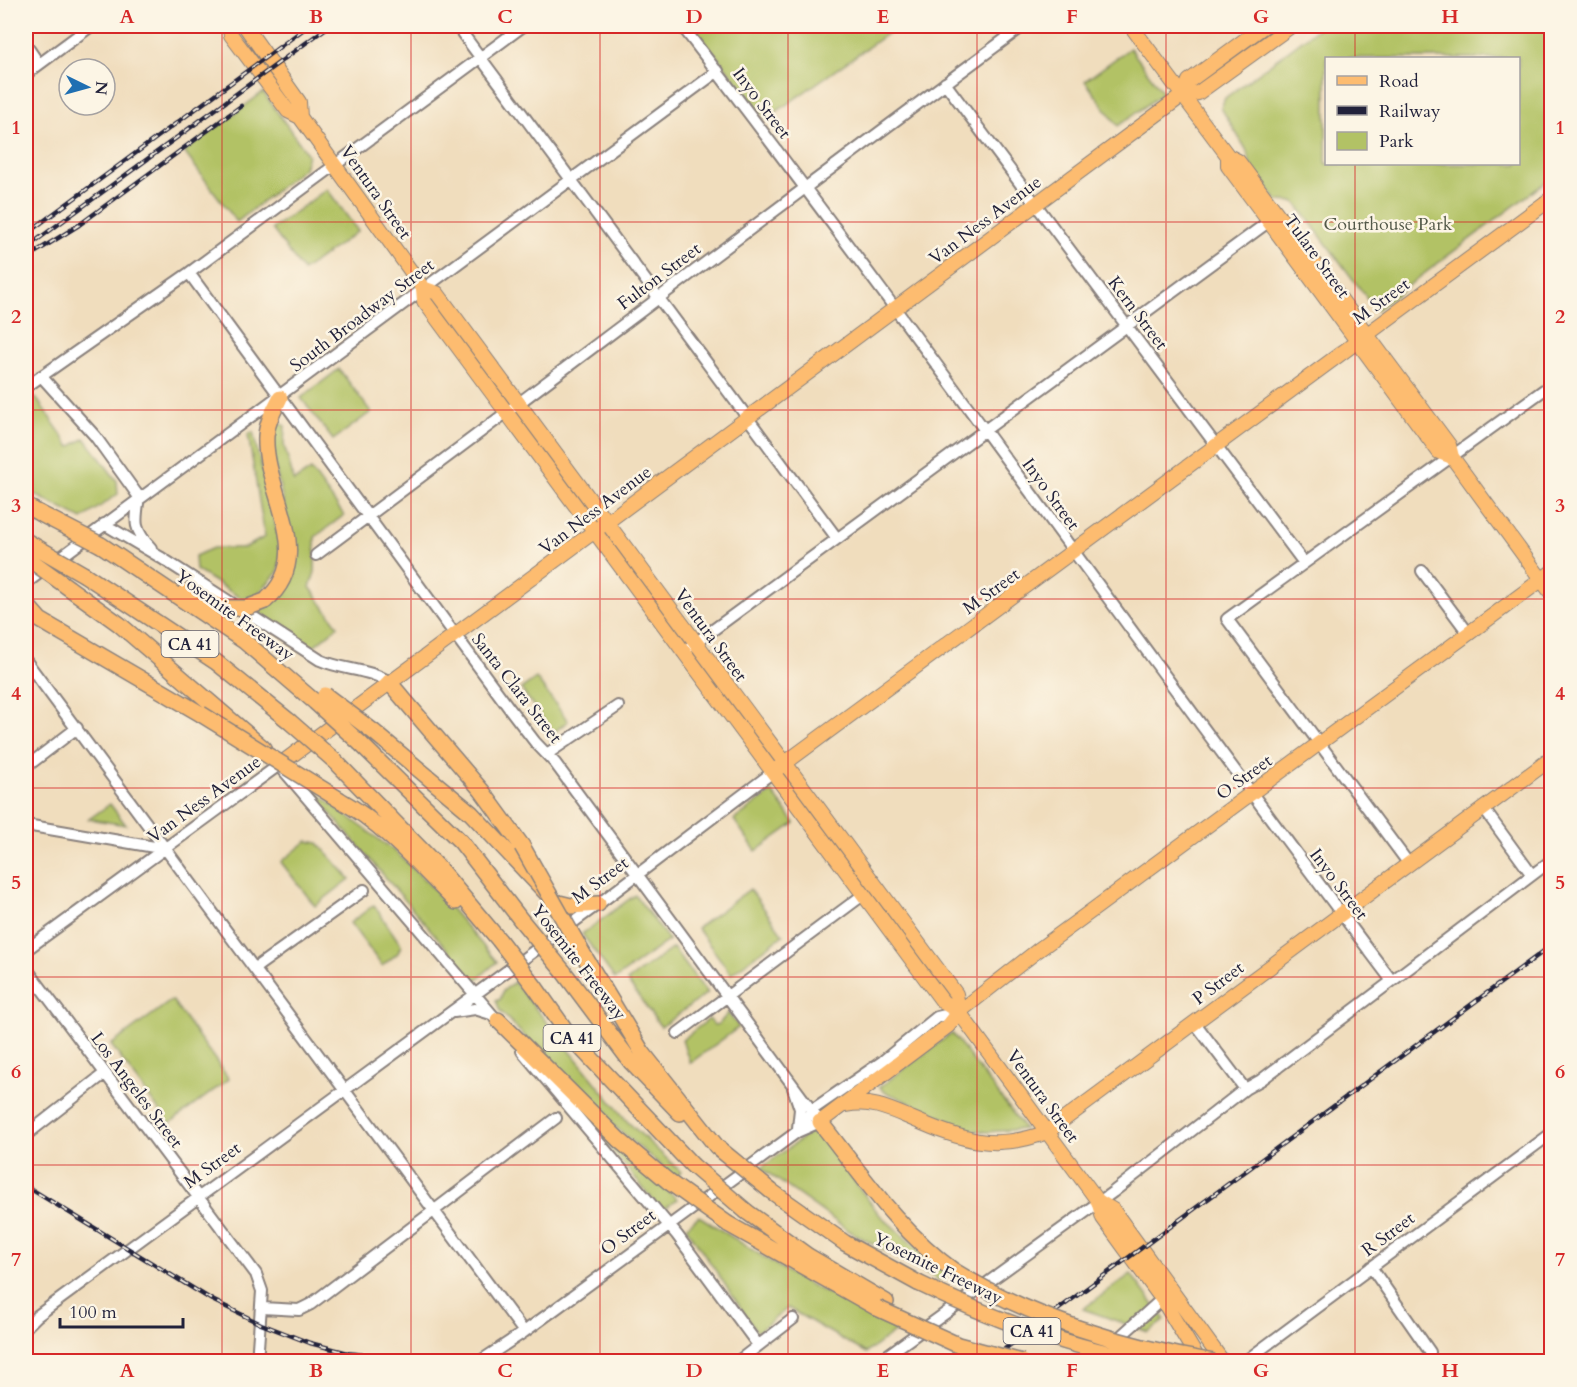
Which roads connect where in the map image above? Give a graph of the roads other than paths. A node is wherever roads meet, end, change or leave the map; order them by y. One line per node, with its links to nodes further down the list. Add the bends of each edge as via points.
1 (91, 26): 14 (street)
2 (229, 26): 20 (main road, Ventura Street, via 231,35 288,111)
3 (244, 26): 20 (main road, Ventura Street, via 299,102)
4 (457, 26): 13 (street)
5 (523, 26): 13 (street)
6 (682, 26): 16 (street, Inyo Street)
7 (1023, 26): 18 (street, Fulton Street)
8 (1131, 26): 19 (main road, Tulare Street)
9 (1264, 26): 19 (main road, Van Ness Avenue, via 1189,81)
10 (1273, 26): 15 (main road)
11 (1291, 26): 15 (main road, Van Ness Avenue)
12 (26, 45): 14 (street)
13 (480, 57): 21 (street); 22 (street)
14 (39, 64): 17 (street)
15 (1237, 65): 19 (main road, Van Ness Avenue, via 1198,93)
16 (718, 71): 22 (street, South Broadway Street); 23 (street, Inyo Street)
17 (26, 74)
18 (945, 83): 23 (street, Fulton Street); 25 (street, Kern Street)
19 (1183, 96): 25 (main road, Van Ness Avenue); 26 (main road, Tulare Street, via 1228,156 1238,161)
20 (300, 117): 21 (main road, Ventura Street)
21 (334, 164): 27 (street); 28 (main road, Ventura Street)
22 (572, 181): 28 (street, South Broadway Street); 29 (street)
23 (804, 187): 29 (street, Fulton Street); 30 (street, Inyo Street)
24 (1551, 198): 32 (main road, M Street)
25 (1036, 205): 30 (main road, Van Ness Avenue); 31 (street, Kern Street)
26 (1273, 218): 31 (street); 32 (main road, Tulare Street)
27 (189, 273): 33 (street); 36 (street, Santa Clara Street)
28 (423, 288): 36 (street, South Broadway Street); 37 (main road, Ventura Street, via 436,293); 38 (main road, Ventura Street, via 424,301)
29 (659, 298): 37 (street, Fulton Street); 39 (street)
30 (894, 310): 39 (main road, Van Ness Avenue); 40 (street, Inyo Street)
31 (1127, 326): 40 (street); 41 (street, Kern Street)
32 (1362, 338): 41 (main road, M Street); 42 (main road, Tulare Street, via 1439,452)
33 (41, 376): 35 (street); 43 (street, via 95,436)
34 (1551, 384): 42 (street)
35 (26, 387)
36 (280, 398): 43 (street, South Broadway Street); 45 (street, Santa Clara Street); 58 (highway, bridge, via 270,417 266,438 289,560 282,584 265,601 246,608 224,608)
37 (519, 404): 38 (street, Fulton Street); 46 (main road, Ventura Street)
38 (508, 413): 45 (street, Fulton Street); 48 (main road, Ventura Street)
39 (749, 419): 46 (main road, Van Ness Avenue); 49 (street)
40 (984, 432): 49 (street); 51 (street, Inyo Street)
41 (1216, 445): 51 (main road, M Street); 55 (street, Kern Street)
42 (1452, 457): 55 (street); 57 (main road, Tulare Street)
43 (139, 497): 47 (street, South Broadway Street); 54 (street, via 138,532)
44 (26, 506): 58 (highway, Yosemite Freeway / CA 41, bridge, via 100,544)
45 (367, 517): 52 (street, Fulton Street); 63 (street, Santa Clara Street)
46 (608, 522): 48 (main road, Van Ness Avenue); 65 (main road, Ventura Street)
47 (104, 524): 54 (street); 59 (street, South Broadway Street)
48 (596, 532): 63 (main road, Van Ness Avenue); 65 (main road, Ventura Street)
49 (837, 537): 65 (street)
50 (26, 540): 90 (highway, CA 41, bridge, via 216,662 290,721 336,762 437,866)
51 (1073, 552): 74 (main road, M Street); 78 (street, Inyo Street)
52 (316, 555)
53 (26, 557): 75 (highway, bridge, via 119,624)
54 (160, 557): 67 (street, via 320,660 380,675)
55 (1304, 563): 71 (street, via 1227,619)
56 (1422, 571): 64 (street)
57 (1546, 576): 60 (main road, Tulare Street); 64 (main road, O Street)
58 (148, 578): 68 (highway, Yosemite Freeway / CA 41, via 244,641)
59 (26, 583)
60 (1551, 594)
61 (26, 604): 62 (highway)
62 (33, 622): 90 (highway, bridge, via 201,714 369,819)
63 (454, 633): 67 (main road, Van Ness Avenue); 72 (street, Santa Clara Street)
64 (1469, 634): 71 (main road, O Street)
65 (688, 648): 74 (main road, Ventura Street); 77 (main road, Ventura Street)
66 (26, 661): 70 (street)
67 (389, 682): 75 (main road, Van Ness Avenue); 115 (highway, bridge, via 496,809 522,846 642,1052)
68 (320, 698): 88 (highway, bridge, via 374,732 471,813 555,902 571,906); 115 (highway, Yosemite Freeway / CA 41, bridge, via 461,842 632,1062)
69 (618, 706): 72 (street)
70 (77, 728): 76 (street); 81 (street)
71 (1320, 744): 78 (main road, O Street); 83 (street)
72 (547, 754): 84 (street, Santa Clara Street)
73 (1551, 758): 79 (main road, P Street)
74 (786, 763): 77 (main road, M Street); 98 (main road, Ventura Street, via 956,994)
75 (279, 765): 81 (street, Van Ness Avenue); 95 (street)
76 (26, 768)
77 (773, 772): 84 (street, M Street); 87 (main road, Ventura Street)
78 (1250, 795): 89 (street, Inyo Street); 98 (main road, O Street)
79 (1484, 809): 83 (main road, P Street); 85 (street)
80 (26, 825): 81 (street)
81 (166, 849): 91 (street, Van Ness Avenue); 93 (street)
82 (1551, 860): 85 (street)
83 (1410, 864): 89 (main road, P Street)
84 (639, 874): 88 (street, M Street); 96 (street, Santa Clara Street)
85 (1532, 875): 94 (street)
86 (364, 890): 93 (street)
87 (863, 895): 96 (street); 98 (main road, Ventura Street, via 943,1002)
88 (598, 904): 95 (street, M Street)
89 (1341, 914): 94 (street, Inyo Street); 100 (main road, P Street)
90 (499, 940): 122 (highway, CA 41, bridge, via 577,1043 692,1165 747,1212)
91 (26, 950)
92 (26, 968): 102 (street, Los Angeles Street)
93 (255, 968): 105 (street)
94 (1392, 981): 106 (street)
95 (475, 994): 97 (street, M Street); 99 (street)
96 (727, 994): 101 (street); 104 (street, Santa Clara Street)
97 (451, 1012): 99 (street, via 482,1009); 105 (street, M Street)
98 (959, 1012): 103 (main road, O Street, via 948,1026); 109 (street, O Street, via 937,1017); 112 (main road, Ventura Street)
99 (498, 1020): 119 (street); 122 (highway, bridge, via 619,1140 669,1182 728,1224)
100 (1195, 1023): 106 (street); 112 (main road, P Street)
101 (678, 1033)
102 (104, 1074): 114 (street); 116 (street, Los Angeles Street)
103 (869, 1085): 107 (main road, via 873,1100); 108 (main road, O Street)
104 (793, 1087): 109 (street, Santa Clara Street); 111 (street, via 800,1109)
105 (345, 1089): 116 (street, M Street); 118 (street)
106 (1245, 1089): 117 (street)
107 (880, 1105): 108 (main road, P Street, via 860,1102); 112 (main road, P Street, via 956,1137 982,1143 1018,1142)
108 (842, 1106): 109 (main road, O Street)
109 (816, 1116): 111 (street, O Street); 137 (highway, bridge, via 904,1228 954,1270 1009,1300 1086,1329)
110 (556, 1118): 118 (street)
111 (797, 1132): 119 (street, O Street)
112 (1047, 1132): 117 (main road, Ventura Street)
113 (1551, 1133): 120 (street, R Street)
114 (26, 1135)
115 (717, 1147): 135 (highway, Yosemite Freeway / CA 41, bridge, via 845,1243 918,1283 1025,1329)
116 (198, 1197): 123 (street, Los Angeles Street, via 256,1274); 125 (street, M Street)
117 (1098, 1201): 121 (main road, Ventura Street, via 1102,1218); 132 (street); 138 (main road, Ventura Street, via 1113,1210)
118 (435, 1210): 123 (street, via 305,1308); 126 (street)
119 (667, 1225): 126 (street, O Street); 127 (street)
120 (1371, 1267): 128 (street); 139 (street, R Street)
121 (1162, 1299): 134 (street); 136 (main road, Ventura Street)
122 (882, 1305): 133 (highway, bridge, via 958,1345)
123 (262, 1308): 129 (street)
124 (793, 1319): 127 (street)
125 (26, 1327)
126 (524, 1332): 130 (street, O Street)
127 (759, 1345): 131 (street)
128 (1430, 1352)
129 (257, 1362)
130 (479, 1362)
131 (737, 1362)
132 (878, 1362)
133 (1022, 1362)
134 (1092, 1362)
135 (1151, 1362)
136 (1200, 1362)
137 (1214, 1362)
138 (1223, 1362)
139 (1244, 1362)

